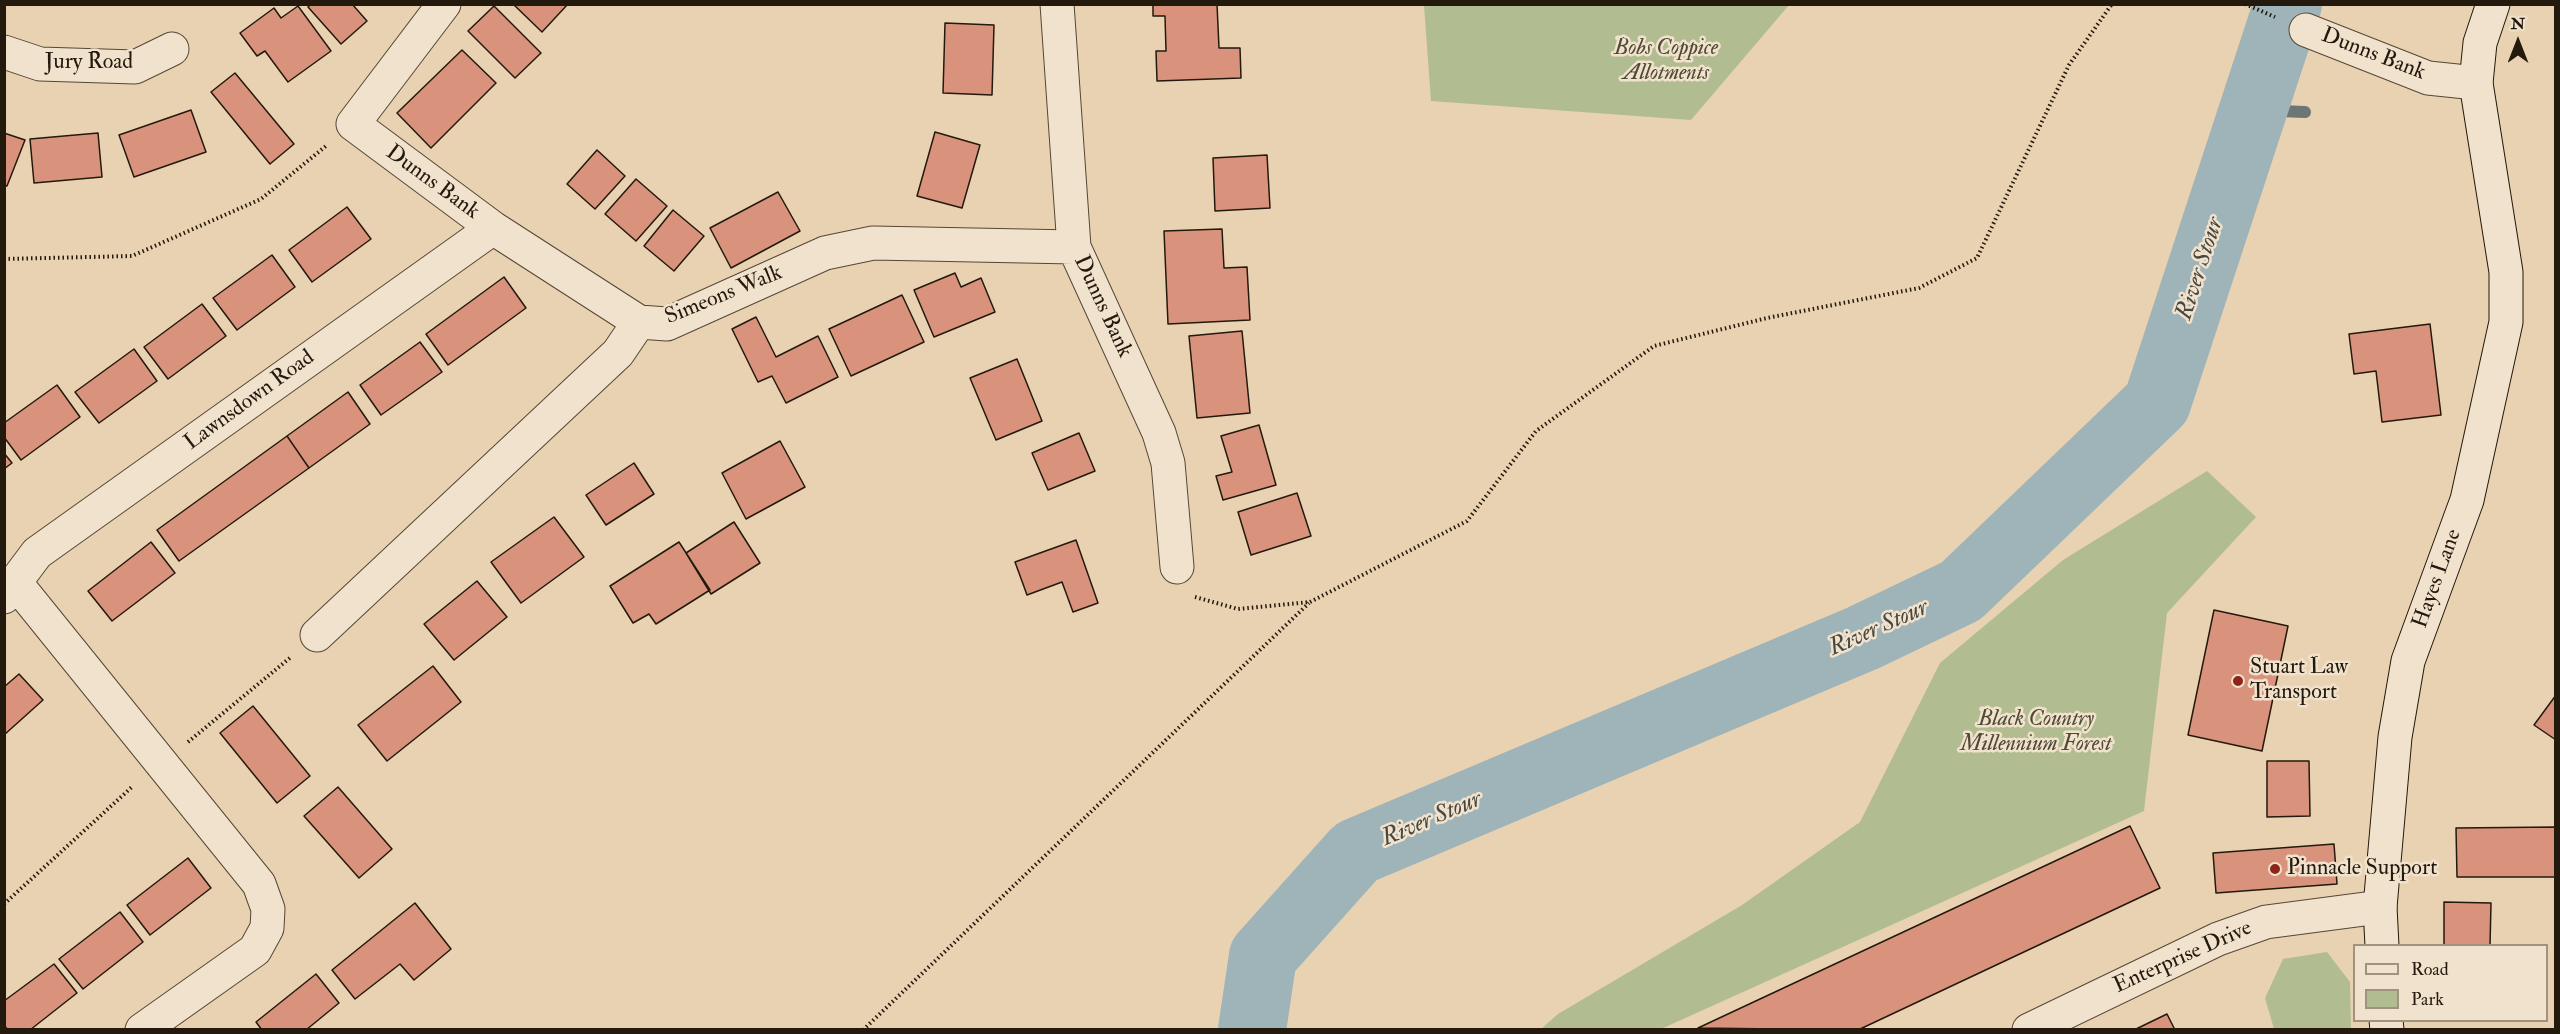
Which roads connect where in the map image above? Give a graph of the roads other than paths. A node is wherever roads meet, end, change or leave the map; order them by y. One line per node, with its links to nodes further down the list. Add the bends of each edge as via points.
1 (444, 4): 8 (street, Dunns Bank, via 353,124)
2 (1057, 4): 9 (street, Dunns Bank)
3 (2493, 4): 7 (street, Hayes Lane, via 2480,43)
4 (2306, 30): 7 (street, Dunns Bank, via 2428,78)
5 (172, 49): 6 (street, Jury Road, via 135,67 40,64)
6 (4, 52)
7 (2476, 83): 14 (street, Hayes Lane, via 2499,216 2506,272 2506,322 2467,500 2408,661 2395,737)
8 (493, 228): 10 (street, Dunns Bank); 12 (street, Lawnsdown Road, via 38,553)
9 (1074, 247): 10 (street, Simeons Walk, via 873,243 825,253 667,324); 11 (street, Dunns Bank, via 1159,433 1168,463)
10 (639, 322): 13 (street, Simeons Walk, via 618,353)
11 (1177, 567)
12 (10, 590): 16 (street, Lawnsdown Road, via 259,884 268,909 267,928 255,950)
13 (317, 635)
14 (2380, 907): 15 (street, Hayes Lane); 17 (street, Enterprise Drive, via 2265,922 2218,939)
15 (2382, 944)
16 (142, 1029)
17 (2029, 1029)

